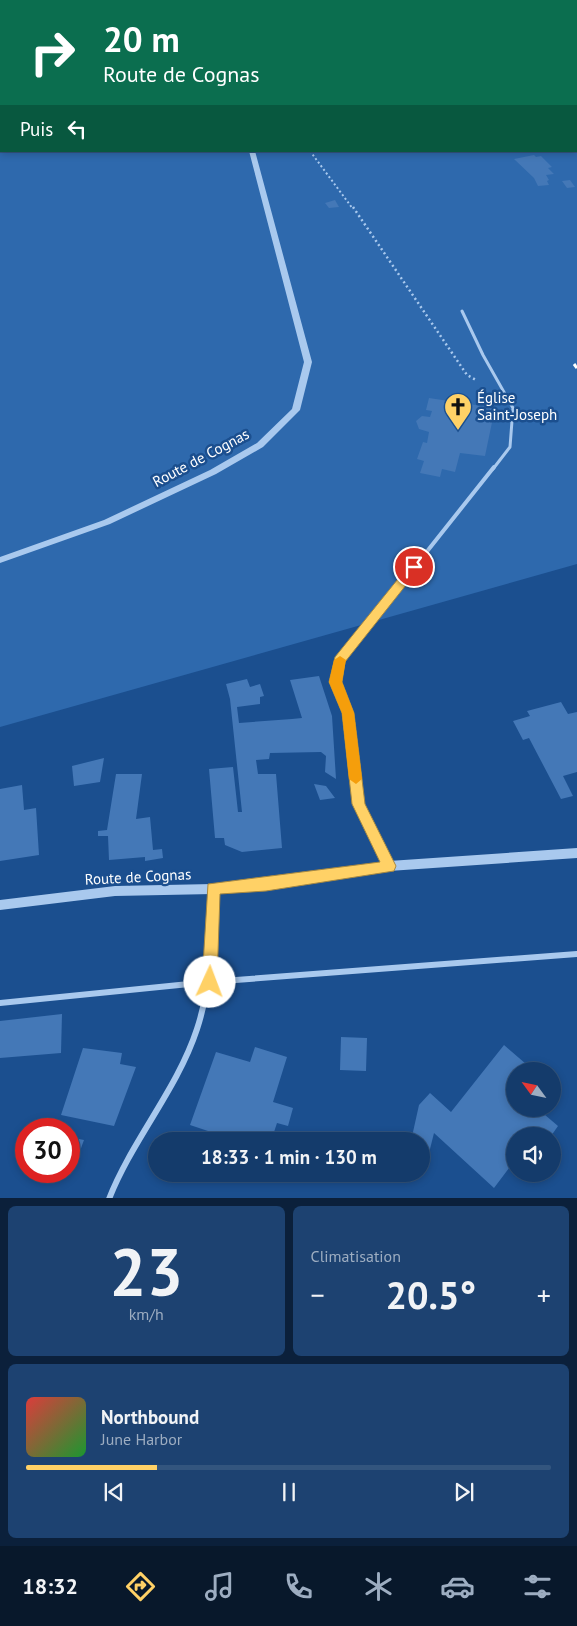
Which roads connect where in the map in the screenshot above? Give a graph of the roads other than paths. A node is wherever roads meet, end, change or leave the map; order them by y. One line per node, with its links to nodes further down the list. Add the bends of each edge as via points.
1 (252, 152): 3 (street, Route de Cognas, via 308,362 296,410 260,445 213,472 107,522)
2 (462, 311): 5 (lane, via 513,408 510,447 340,661 336,682 348,713 359,804)
3 (0, 560)
4 (577, 853): 5 (street, Route de Cognas)
5 (389, 866): 6 (street, Route de Cognas)
6 (213, 889): 7 (street, Route de Cognas, via 114,890); 9 (street)
7 (0, 905)
8 (577, 954): 9 (street)
9 (210, 982): 10 (street); 11 (street, via 193,1039 163,1101 116,1178)
10 (0, 1003)
11 (109, 1198)

